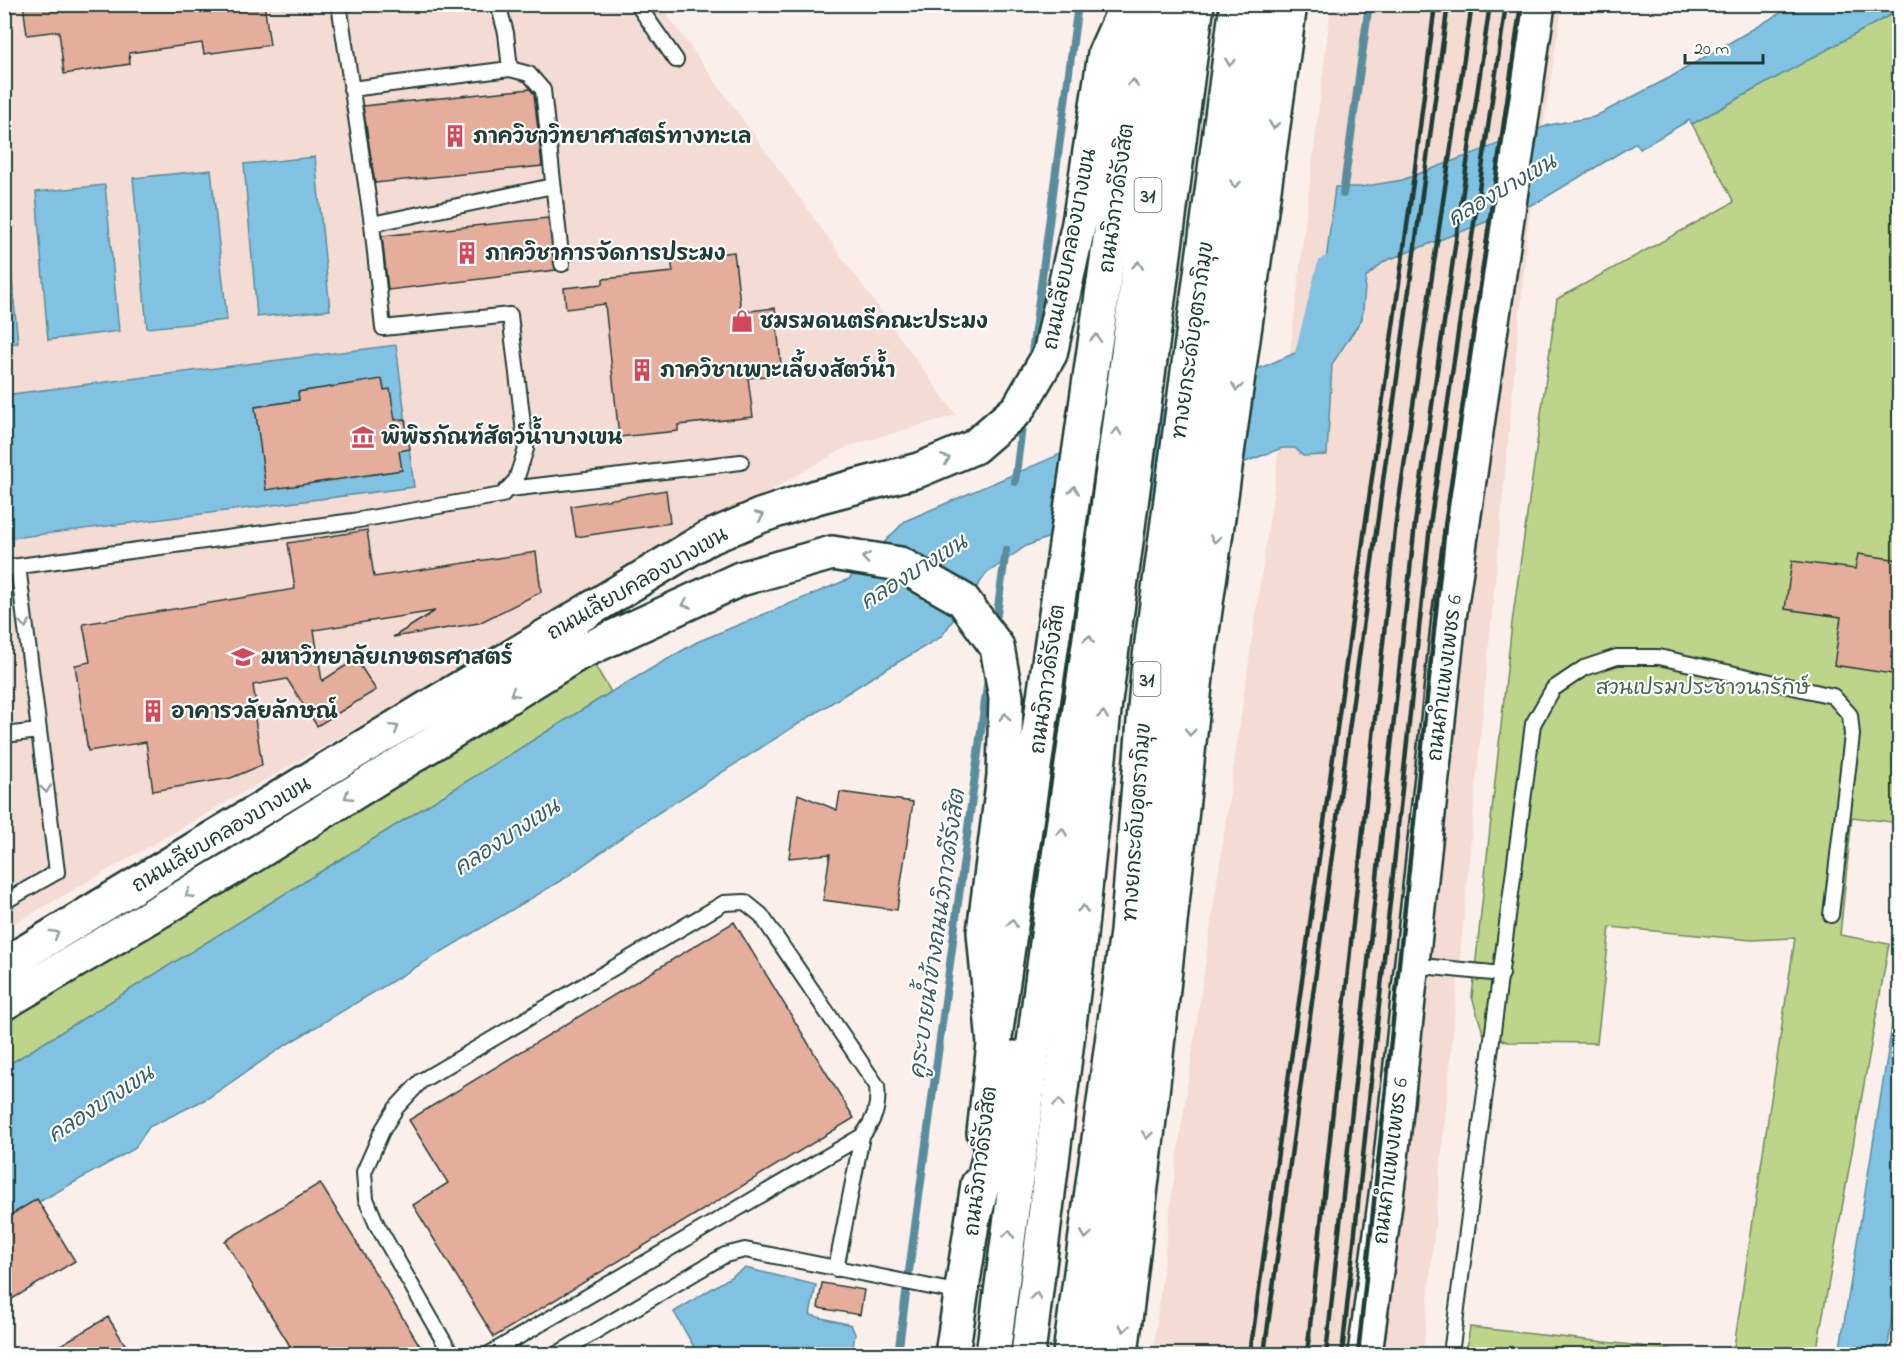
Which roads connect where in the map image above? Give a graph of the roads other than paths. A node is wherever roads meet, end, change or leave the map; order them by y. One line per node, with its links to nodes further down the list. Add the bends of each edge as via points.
1 (339, 4): 14 (lane)
2 (498, 4): 13 (lane)
3 (637, 4): 12 (lane)
4 (1127, 4): 27 (main road, ถนนเลียบคลองบางเขน, one-way to 4, via 706,539 760,516 919,470 974,447 1018,409 1050,354 1079,223 1105,53)
5 (1144, 4): 31 (main road, ถนนวิภาวดีรังสิต / 31, one-way to 5)
6 (1173, 4): 25 (main road, ถนนวิภาวดีรังสิต / 31, one-way to 6)
7 (1197, 4): 42 (main road, ทางยกระดับอุตราภิมุข / 31, one-way to 7, via 1105,700)
8 (1238, 4): 43 (main road, ทางยกระดับอุตราภิมุข / 31, one-way to 43, via 1148,672 1127,932)
9 (1264, 4): 23 (main road, 31, one-way to 23, via 1166,664)
10 (1290, 4): 32 (main road, one-way to 32, via 1197,667)
11 (1538, 4): 28 (main road, ถนนกำแพงเพชร 6, via 1449,618)
12 (676, 60)
13 (510, 69): 14 (lane); 15 (lane, via 529,74 543,90)
14 (351, 89): 16 (lane)
15 (554, 186): 16 (lane); 17 (lane)
16 (372, 224): 19 (lane, via 383,328 510,315 526,449)
17 (562, 264)
18 (741, 462): 19 (lane)
19 (510, 489): 20 (lane, via 502,495 353,521)
20 (11, 567): 21 (lane, one-way to 21)
21 (39, 731): 22 (lane); 24 (lane, one-way to 24, via 57,872)
22 (4, 735)
23 (1152, 862): 32 (main road); 44 (main road, 31)
24 (4, 902)
25 (1051, 913): 34 (main road); 41 (main road, ถนนวิภาวดีรังสิต / 31, one-way to 25)
26 (1830, 915): 29 (lane, via 1852,735 1850,715 1833,696 1659,657 1617,657 1584,668 1553,688 1533,724)
27 (4, 964)
28 (1412, 965): 29 (lane); 46 (main road, ถนนกำแพงเพชร 6)
29 (1502, 974): 47 (lane)
30 (4, 1003): 31 (main road, ถนนเลียบคลองบางเขน, one-way to 30, via 984,932 1004,776 1006,697 997,647 963,600 900,564 832,553 740,579 577,654 239,864)
31 (994, 1044): 34 (main road, ถนนวิภาวดีรังสิต / 31)
32 (1151, 1102): 45 (main road, one-way to 45)
33 (862, 1136): 35 (lane); 37 (lane, via 874,1120 877,1086 761,915 745,902 724,903 421,1081 396,1108 364,1172 366,1199); 38 (lane)
34 (975, 1214): 36 (main road, ถนนวิภาวดีรังสิต / 31)
35 (836, 1269): 36 (lane); 39 (lane, via 761,1251 725,1255)
36 (961, 1293): 40 (main road, ถนนวิภาวดีรังสิต / 31)
37 (451, 1354)
38 (489, 1354)
39 (557, 1354)
40 (952, 1354)
41 (993, 1354)
42 (1028, 1354)
43 (1070, 1354)
44 (1093, 1354)
45 (1120, 1354)
46 (1365, 1354)
47 (1451, 1354)

